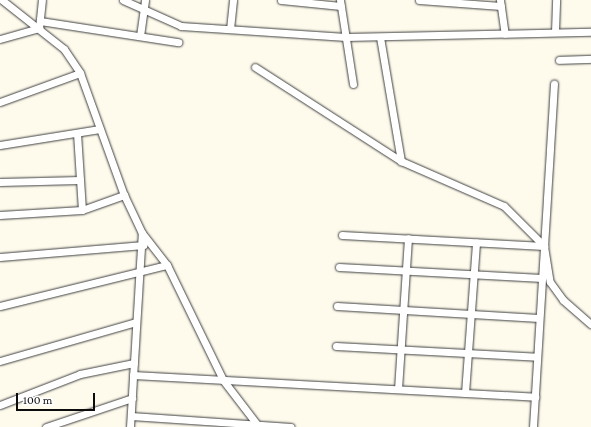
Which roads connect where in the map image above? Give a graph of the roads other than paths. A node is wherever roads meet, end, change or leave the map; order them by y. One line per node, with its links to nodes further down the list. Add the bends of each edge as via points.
1 (2, 0): 12 (street)
2 (42, 0): 12 (street)
3 (123, 0): 11 (street)
4 (145, 0): 11 (street)
5 (233, 0): 13 (street)
6 (281, 0): 9 (street)
7 (419, 0): 10 (street)
8 (556, 0): 14 (street)
9 (341, 3): 18 (street)
10 (500, 3): 16 (street)
11 (146, 10): 13 (street, via 181,26); 17 (street)
12 (39, 25): 17 (street); 20 (street); 25 (street, via 64,49)
13 (230, 29): 18 (street)
14 (555, 32): 15 (street); 16 (street)
15 (591, 32)
16 (505, 34): 19 (street)
17 (140, 36): 21 (street)
18 (346, 37): 19 (street); 26 (street)
19 (380, 37): 32 (street)
20 (0, 39)
21 (178, 42)
22 (591, 59): 23 (street)
23 (559, 60)
24 (254, 67): 32 (street)
25 (80, 73): 28 (street); 29 (street)
26 (353, 84)
27 (554, 84): 44 (street)
28 (0, 102)
29 (100, 129): 30 (street); 35 (street)
30 (77, 133): 31 (street); 33 (street)
31 (0, 145)
32 (401, 161): 44 (street, via 504,206)
33 (80, 180): 34 (street); 36 (street)
34 (0, 182)
35 (124, 195): 36 (street); 38 (street)
36 (82, 210): 37 (street)
37 (0, 215)
38 (142, 233): 42 (street); 43 (street)
39 (342, 235): 40 (street)
40 (408, 238): 41 (street); 48 (street)
41 (476, 242): 44 (street); 50 (street)
42 (150, 244): 43 (street); 46 (street)
43 (141, 245): 45 (street); 49 (street)
44 (544, 246): 51 (street); 58 (street, via 553,288)
45 (0, 257)
46 (167, 265): 49 (street); 66 (street)
47 (339, 266): 48 (street)
48 (406, 270): 50 (street); 54 (street)
49 (139, 272): 52 (street); 57 (street)
50 (474, 274): 51 (street); 55 (street)
51 (542, 278): 56 (street)
52 (0, 306)
53 (337, 306): 54 (street)
54 (404, 310): 55 (street); 60 (street)
55 (471, 314): 56 (street); 61 (street)
56 (539, 318): 62 (street)
57 (136, 322): 63 (street); 64 (street)
58 (591, 324)
59 (336, 346): 60 (street)
60 (401, 349): 61 (street); 67 (street)
61 (468, 353): 62 (street); 68 (street)
62 (537, 357): 69 (street)
63 (0, 361)
64 (134, 363): 65 (street); 71 (street, via 80,374)
65 (133, 375): 66 (street); 70 (street)
66 (223, 380): 67 (street); 73 (street)
67 (398, 389): 68 (street)
68 (465, 393): 69 (street)
69 (534, 396): 77 (street)
70 (132, 398): 72 (street); 74 (street)
71 (0, 405)
72 (131, 416): 73 (street); 75 (street)
73 (258, 426): 76 (street)
74 (46, 427)
75 (130, 427)
76 (290, 427)
77 (533, 427)

